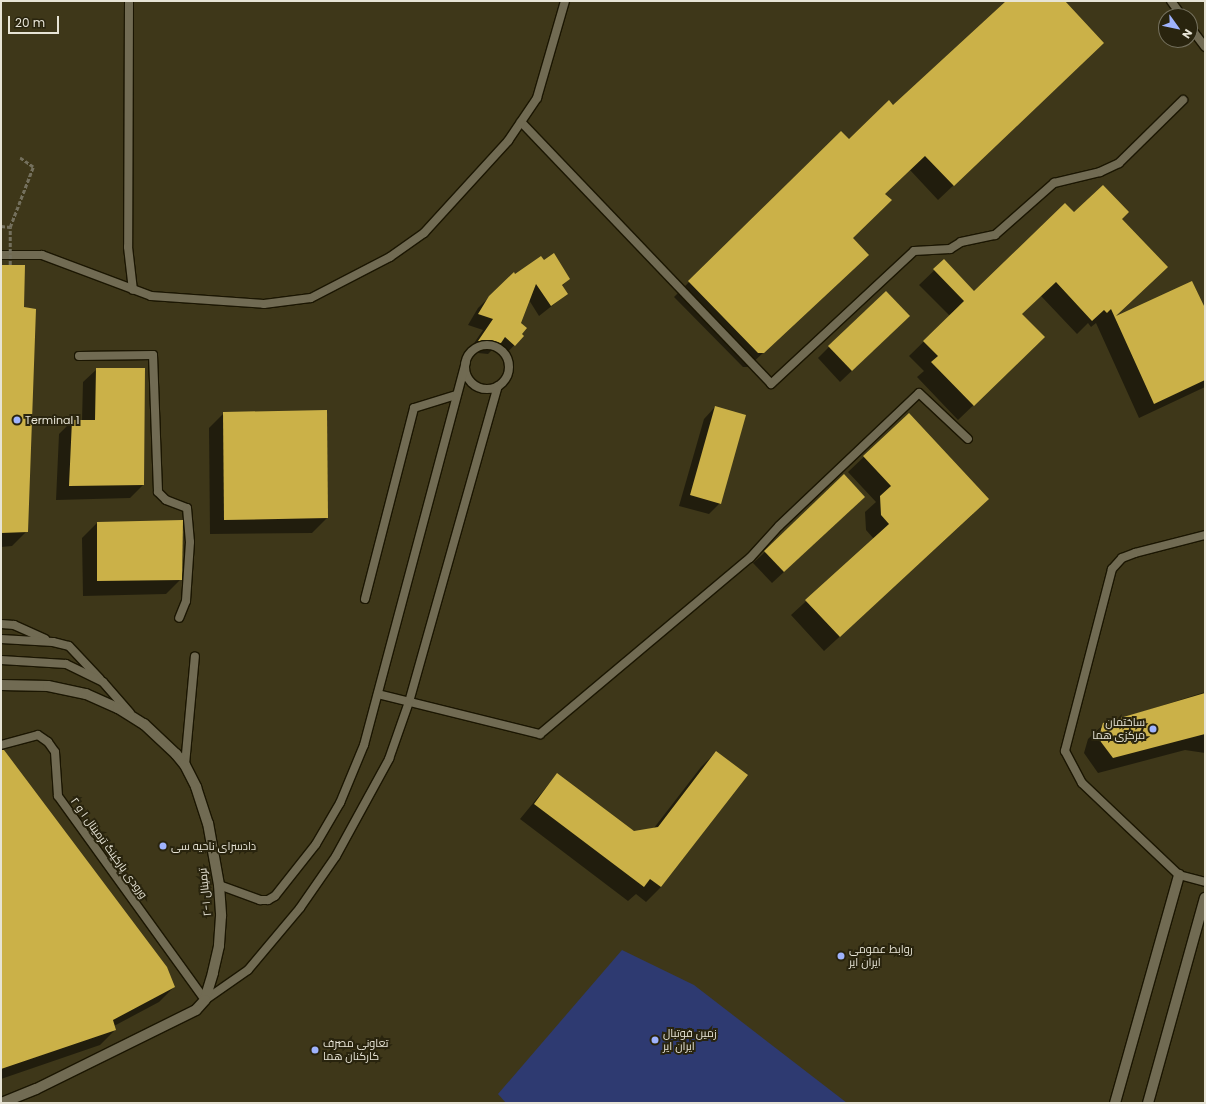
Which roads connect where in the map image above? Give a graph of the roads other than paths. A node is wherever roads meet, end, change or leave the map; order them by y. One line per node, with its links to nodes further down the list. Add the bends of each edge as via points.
1 (129, 1): 8 (lane, via 128,247)
2 (565, 1): 6 (lane, via 537,98)
3 (1198, 38): 4 (lane)
4 (1205, 48)
5 (1183, 100): 6 (lane, via 1119,163 1100,172 1054,183 995,235 961,242 950,249 914,251 771,384)
6 (521, 122): 8 (lane, via 508,141 424,233 390,258 311,298 264,304 151,296)
7 (1, 255): 8 (lane, via 42,255)
8 (133, 290)
9 (79, 356): 16 (lane, via 153,355 158,492 166,500 187,508 190,542 186,601)
10 (466, 362): 11 (lane, via 465,370 474,385 482,389); 11 (lane, via 469,354 484,345 500,349 509,364 508,372); 12 (lane)
11 (498, 386): 25 (lane)
12 (456, 395): 15 (lane, via 414,408); 24 (lane)
13 (968, 439): 25 (lane, via 919,393 779,526 750,558 540,734)
14 (1205, 535): 29 (lane, via 1135,553 1122,558 1112,569 1065,751 1082,783)
15 (365, 599)
16 (178, 618)
17 (1, 624): 19 (lane, via 14,625)
18 (1, 639): 19 (lane)
19 (49, 642): 22 (lane, via 69,646)
20 (195, 656): 28 (lane)
21 (1, 660): 22 (lane, via 66,664)
22 (103, 682): 26 (lane)
23 (1, 685): 26 (main road, ترمینال ۱-۲, via 48,686 86,694)
24 (378, 694): 25 (lane); 31 (lane, via 364,746 340,803 316,844 275,896 268,900 260,900)
25 (409, 702): 33 (lane, via 389,759 360,814 300,908 248,970)
26 (134, 718): 28 (main road, ترمینال ۱-۲, via 166,744)
27 (1, 745): 33 (lane, ورودی پارکینگ ترمینال ۱ و ۲, via 38,735 48,742 55,752 58,796)
28 (185, 765): 31 (main road, ترمینال ۱-۲, via 208,823)
29 (1179, 875): 30 (lane); 35 (main road)
30 (1205, 882)
31 (218, 885): 33 (main road, ترمینال ۱-۲, via 221,916 218,946)
32 (1205, 898): 36 (main road)
33 (205, 1000): 34 (main road, via 189,1013 36,1089)
34 (2, 1103)
35 (1115, 1103)
36 (1148, 1103)

